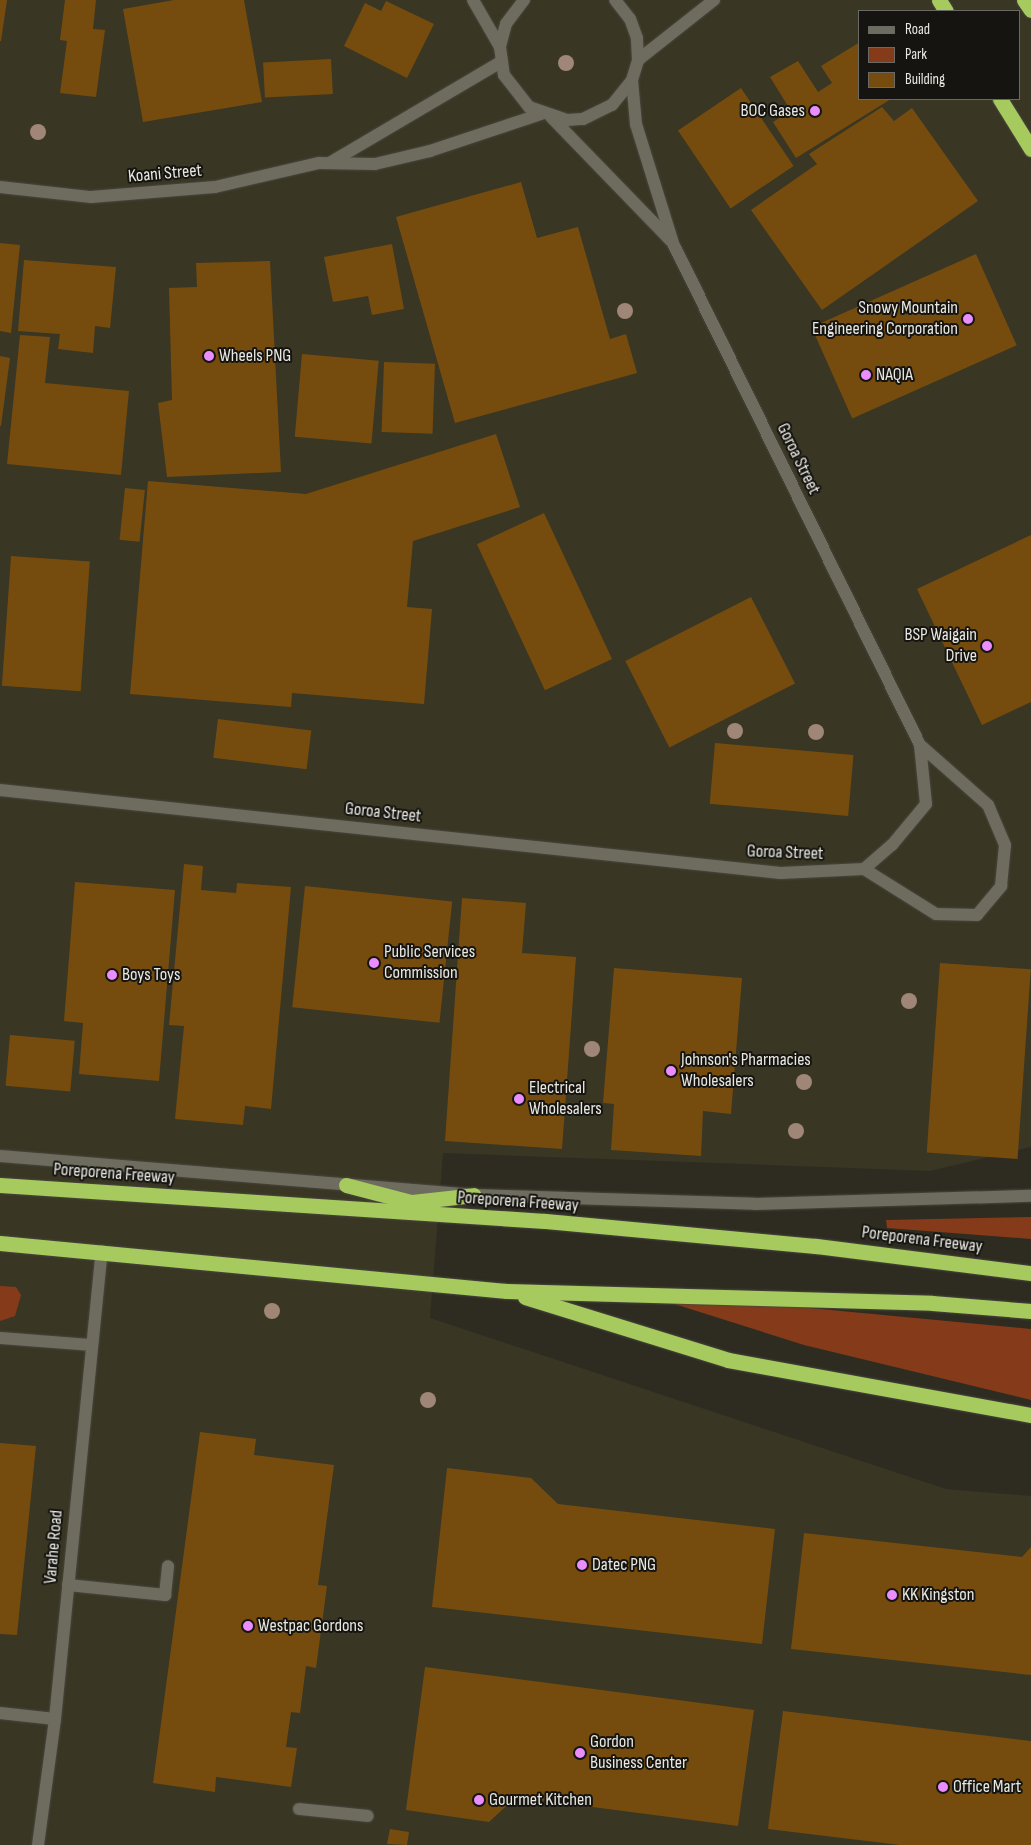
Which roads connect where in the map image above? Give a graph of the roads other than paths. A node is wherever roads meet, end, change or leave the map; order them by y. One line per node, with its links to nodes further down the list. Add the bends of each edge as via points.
1 (473, 0): 7 (street)
2 (524, 0): 7 (street, via 506,24)
3 (615, 0): 8 (street, via 630,19)
4 (714, 0): 8 (street)
5 (1024, 0): 6 (highway)
6 (1031, 10)
7 (500, 47): 9 (street, Goroa Street)
8 (638, 60): 10 (street)
9 (501, 62): 12 (street, Goroa Street, via 510,87); 14 (street, Koani Street)
10 (632, 80): 12 (street, via 612,105 599,113 583,119); 16 (street, Goroa Street, via 636,124)
11 (1001, 100): 13 (highway)
12 (546, 116): 14 (street, Koani Street, via 394,160 356,165); 16 (street, Goroa Street)
13 (1031, 149)
14 (331, 162): 15 (street, Koani Street, via 214,187 91,198)
15 (0, 187)
16 (673, 243): 17 (street, Goroa Street)
17 (920, 745): 19 (street, Goroa Street, via 926,804 892,845); 19 (street, via 988,805 1005,845 1001,886 977,915 936,914)
18 (0, 790): 19 (street, Goroa Street, via 781,873)
19 (864, 869)
20 (0, 1156): 22 (street)
21 (0, 1185): 26 (highway, Poreporena Freeway)
22 (346, 1185): 23 (street); 25 (highway)
23 (474, 1194): 24 (street, via 755,1204); 25 (highway)
24 (1031, 1196)
25 (404, 1203): 26 (highway); 27 (highway)
26 (341, 1210): 27 (highway, Poreporena Freeway)
27 (545, 1221): 30 (highway, Poreporena Freeway, via 816,1246)
28 (0, 1244): 29 (highway)
29 (102, 1251): 31 (highway); 34 (street, Varahe Road)
30 (1031, 1273)
31 (507, 1291): 32 (highway, via 922,1303); 35 (highway, via 728,1360)
32 (1031, 1311)
33 (0, 1338): 34 (street)
34 (90, 1344): 37 (street, Varahe Road)
35 (1031, 1415)
36 (168, 1566): 37 (street, via 165,1596)
37 (68, 1586): 39 (street, Varahe Road)
38 (0, 1713): 39 (street)
39 (55, 1719): 42 (street, Varahe Road)
40 (299, 1809): 41 (street)
41 (368, 1816)
42 (38, 1845)

